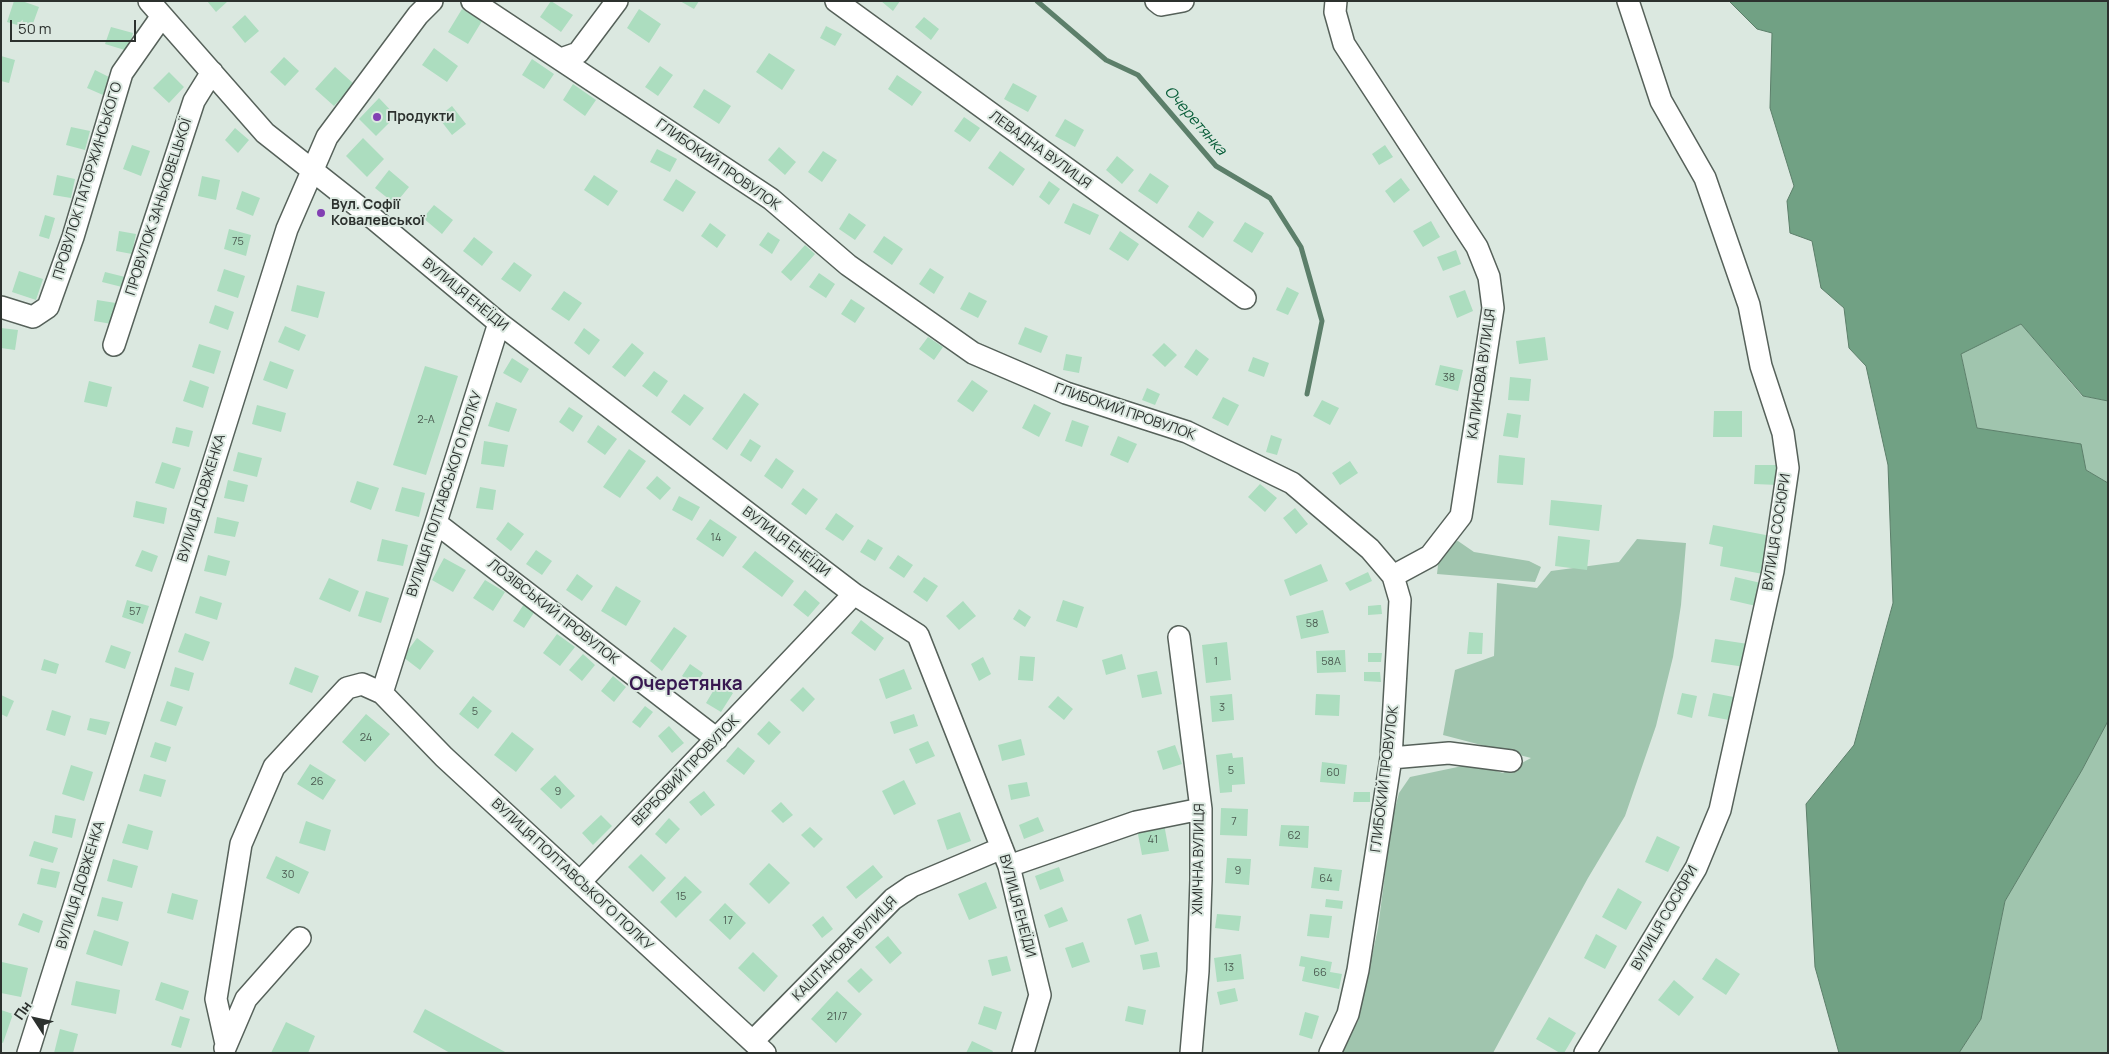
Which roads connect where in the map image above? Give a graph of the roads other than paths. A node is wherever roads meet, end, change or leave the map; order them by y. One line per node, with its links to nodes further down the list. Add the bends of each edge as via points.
1 (432, 1): 12 (street, ВУЛИЦЯ ДОВЖЕНКА, via 418,15 327,137)
2 (472, 1): 10 (street, ГЛИБОКИЙ ПРОВУЛОК)
3 (617, 1): 10 (street, via 578,53)
4 (836, 1): 13 (street, ЛЕВАДНА ВУЛИЦЯ)
5 (1156, 1): 6 (street, via 1161,5)
6 (1183, 1)
7 (1336, 1): 18 (street, КАЛИНОВА ВУЛИЦЯ, via 1335,12 1344,44 1477,247 1489,277 1493,308 1460,516 1430,556)
8 (1628, 1): 35 (street, ВУЛИЦЯ СОСЮРИ, via 1660,101 1706,178 1748,305 1761,366 1783,433 1788,468 1772,571 1720,810 1696,868)
9 (156, 8): 11 (street); 14 (street, ПРОВУЛОК ПАТОРЖИНСЬКОГО, via 122,73 73,237 48,306 33,317)
10 (561, 59): 18 (street, ГЛИБОКИЙ ПРОВУЛОК, via 771,199 848,265 973,353 1066,393 1188,432 1292,483 1370,549)
11 (212, 72): 12 (street, via 265,133); 16 (street, ПРОВУЛОК ЗАНЬКОВЕЦЬКОЇ, via 194,101)
12 (312, 170): 15 (street, ВУЛИЦЯ ЕНЕЇДИ); 31 (street, ВУЛИЦЯ ДОВЖЕНКА, via 287,229)
13 (1245, 298)
14 (1, 307)
15 (499, 323): 17 (street, ВУЛИЦЯ ПОЛТАВСЬКОГО ПОЛКУ); 19 (street, ВУЛИЦЯ ЕНЕЇДИ)
16 (114, 346)
17 (436, 523): 21 (street, ВУЛИЦЯ ПОЛТАВСЬКОГО ПОЛКУ); 22 (street, ЛОЗІВСЬКИЙ ПРОВУЛОК)
18 (1393, 576): 23 (street, ГЛИБОКИЙ ПРОВУЛОК, via 1400,600)
19 (854, 594): 22 (street, ВЕРБОВИЙ ПРОВУЛОК); 26 (street, ВУЛИЦЯ ЕНЕЇДИ, via 918,635)
20 (1179, 637): 25 (street, ХІМІЧНА ВУЛИЦЯ)
21 (382, 693): 27 (street, ВУЛИЦЯ ПОЛТАВСЬКОГО ПОЛКУ, via 444,757); 30 (street, ВУЛИЦЯ ПОЛТАВСЬКОГО ПОЛКУ, via 362,684 347,688 274,767 241,844 216,999)
22 (717, 739): 27 (street, ВЕРБОВИЙ ПРОВУЛОК)
23 (1391, 758): 24 (street, via 1449,753); 34 (street, ГЛИБОКИЙ ПРОВУЛОК, via 1358,970 1348,1014)
24 (1512, 761)
25 (1201, 809): 26 (street, КАШТАНОВА ВУЛИЦЯ, via 1136,822); 33 (street, ХІМІЧНА ВУЛИЦЯ, via 1198,971)
26 (1005, 857): 29 (street, КАШТАНОВА ВУЛИЦЯ, via 912,886 893,899); 32 (street, ВУЛИЦЯ ЕНЕЇДИ, via 1040,995)
27 (580, 882): 29 (street, ВУЛИЦЯ ПОЛТАВСЬКОГО ПОЛКУ)
28 (300, 938): 30 (street, via 246,999)
29 (759, 1047)
30 (225, 1049)
31 (28, 1053)
32 (1023, 1053)
33 (1191, 1053)
34 (1330, 1053)
35 (1585, 1053)

